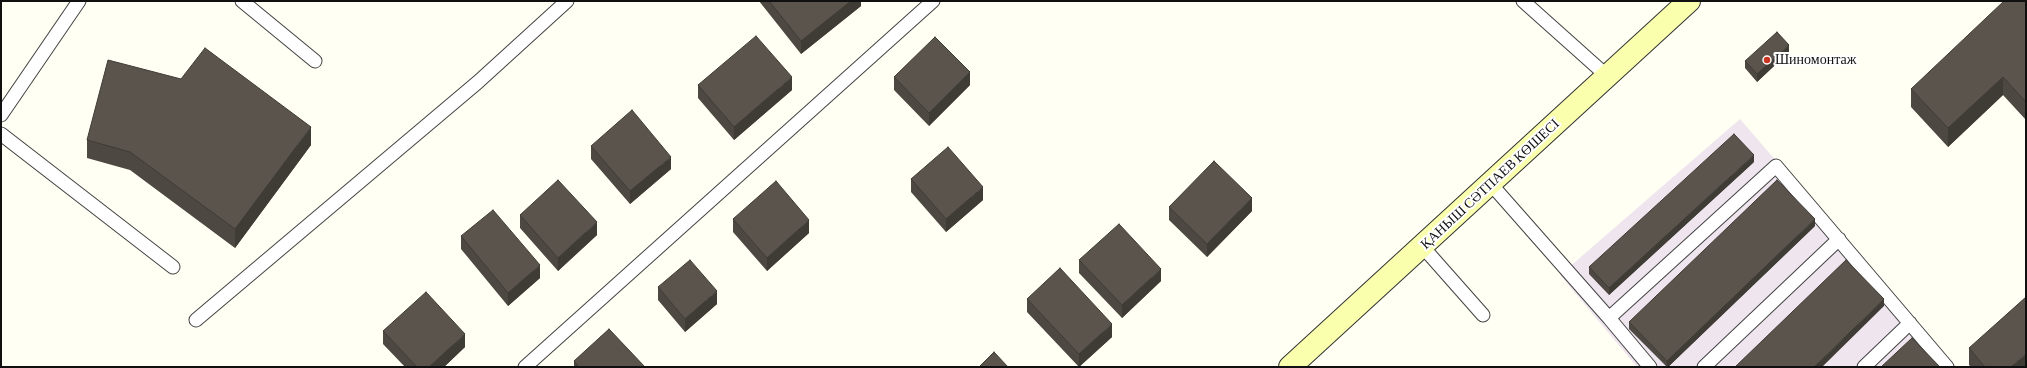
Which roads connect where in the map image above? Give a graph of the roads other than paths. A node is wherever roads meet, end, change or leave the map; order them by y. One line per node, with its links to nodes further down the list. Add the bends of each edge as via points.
1 (80, 1): 9 (lane)
2 (242, 1): 7 (lane)
3 (567, 1): 17 (lane, via 478,82)
4 (933, 1): 19 (lane)
5 (1523, 1): 8 (lane)
6 (1689, 1): 8 (street, ҚАНЫШ СӘТПАЕВ КӨШЕСІ)
7 (315, 61)
8 (1607, 76): 11 (street, ҚАНЫШ СӘТПАЕВ КӨШЕСІ)
9 (1, 115)
10 (1, 134): 14 (lane)
11 (1490, 183): 13 (street, ҚАНЫШ СӘТПАЕВ КӨШЕСІ); 16 (lane)
12 (1839, 240): 16 (lane, via 1776,166); 18 (lane); 22 (lane)
13 (1422, 246): 15 (lane); 20 (street, ҚАНЫШ СӘТПАЕВ КӨШЕСІ)
14 (173, 267)
15 (1482, 315)
16 (1609, 318): 21 (lane)
17 (196, 320)
18 (1910, 323): 23 (lane); 24 (lane)
19 (525, 367)
20 (1290, 367)
21 (1650, 367)
22 (1704, 367)
23 (1864, 367)
24 (1947, 367)

